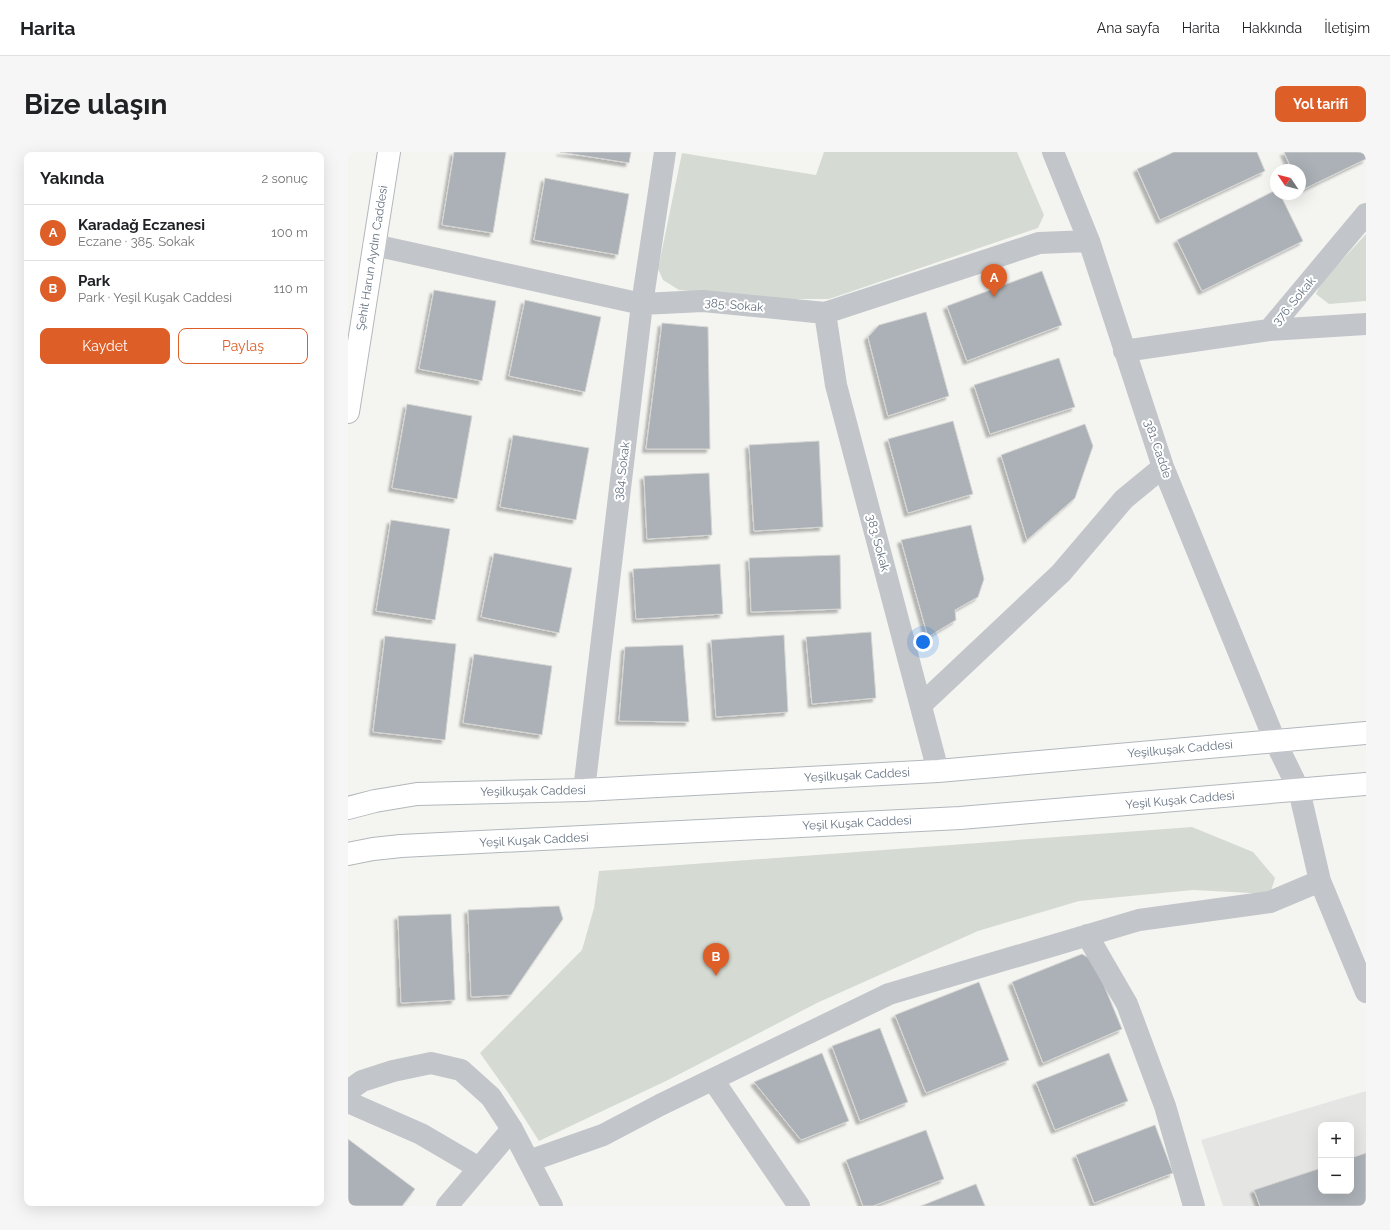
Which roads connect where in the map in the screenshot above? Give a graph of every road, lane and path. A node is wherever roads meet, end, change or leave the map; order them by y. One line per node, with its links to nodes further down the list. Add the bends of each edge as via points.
1 (389, 152): 6 (main road, Şehit Harun Aydın Caddesi)
2 (665, 152): 7 (street, 384. Sokak)
3 (1053, 152): 5 (street, 381. Cadde)
4 (1366, 214): 10 (street, 376. Sokak)
5 (1089, 241): 8 (street, 385. Sokak, via 1039,243); 11 (street, 381. Cadde)
6 (374, 245): 7 (street, 385. Sokak); 12 (main road, Şehit Harun Aydın Caddesi)
7 (642, 304): 8 (street, 385. Sokak, via 703,301); 19 (street, 384. Sokak)
8 (825, 313): 14 (street, 383. Sokak, via 836,385)
9 (1366, 324): 10 (street)
10 (1269, 330): 11 (street, 376. Sokak)
11 (1124, 352): 13 (street, 381. Cadde)
12 (348, 412)
13 (1163, 467): 14 (street, via 1124,499 1060,573); 16 (street, 381. Cadde)
14 (921, 706): 17 (street, 383. Sokak)
15 (1366, 733): 16 (main road, Yeşilkuşak Caddesi)
16 (1275, 741): 17 (main road, Yeşilkuşak Caddesi); 20 (street, 381. Cadde)
17 (938, 770): 19 (main road, Yeşilkuşak Caddesi)
18 (1366, 784): 20 (main road, Yeşil Kuşak Caddesi)
19 (584, 790): 21 (main road, Yeşilkuşak Caddesi, via 417,794)
20 (1299, 790): 22 (main road, Yeşil Kuşak Caddesi, via 960,818 401,846); 23 (street, 381. Cadde)
21 (348, 808)
22 (348, 854)
23 (1320, 881): 24 (street, via 1270,902 1139,920); 25 (street, 381. Cadde)
24 (1087, 935): 26 (street, via 889,994); 35 (street, via 1127,1004 1165,1106)
25 (1366, 992)
26 (713, 1080): 30 (street, via 603,1135); 34 (street)
27 (348, 1091): 29 (street, via 369,1079 431,1063 461,1070 491,1097)
28 (348, 1102): 31 (street, via 421,1134)
29 (512, 1129): 30 (street); 31 (street)
30 (529, 1161): 33 (street)
31 (479, 1168): 32 (street)
32 (447, 1206)
33 (552, 1206)
34 (799, 1206)
35 (1194, 1206)

